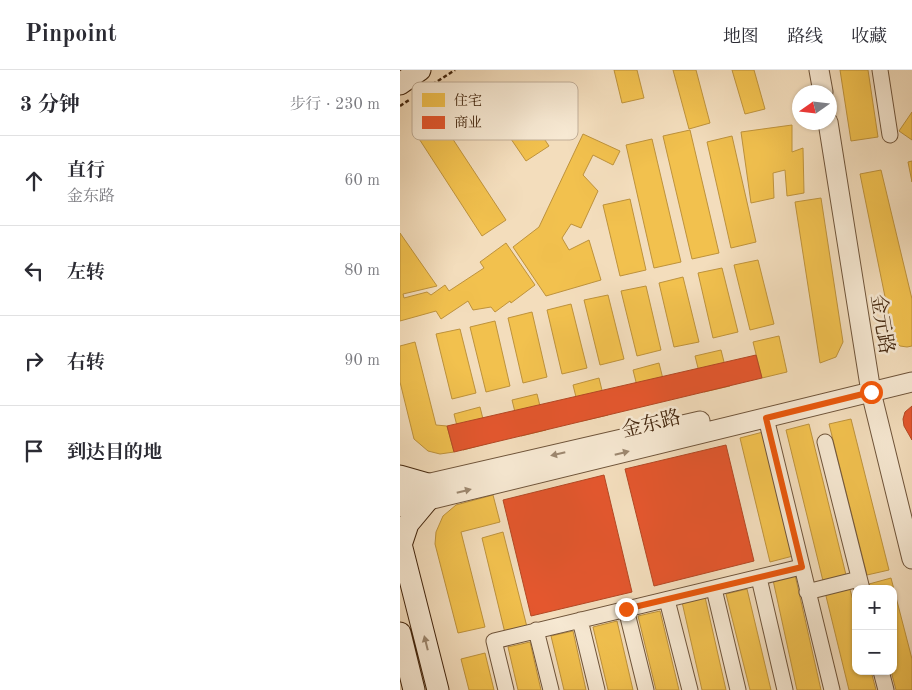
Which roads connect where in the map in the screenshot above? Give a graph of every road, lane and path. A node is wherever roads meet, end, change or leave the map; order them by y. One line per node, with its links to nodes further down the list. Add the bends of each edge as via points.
1 (420, 70): 6 (main road)
2 (455, 70): 5 (path)
3 (819, 70): 7 (street)
4 (880, 70): 11 (street)
5 (437, 82)
6 (400, 84)
7 (822, 85)
8 (412, 98): 9 (path)
9 (400, 106)
10 (829, 130): 14 (street, 金元路)
11 (890, 135)
12 (912, 368): 14 (street, 金东路)
13 (912, 382): 14 (street, 金东路)
14 (870, 386): 15 (street, 金东路); 19 (street, 金东路, one-way to 19, via 764,406); 22 (street, 金元路)
15 (766, 418): 19 (street, 金东路, one-way to 15); 23 (street)
16 (826, 442): 25 (street)
17 (400, 476): 19 (main road)
18 (400, 490): 19 (street, 金东路)
19 (428, 492): 20 (street, 金东路); 21 (main road)
20 (400, 507)
21 (401, 542): 36 (main road, one-way to 21)
22 (912, 560)
23 (802, 567): 24 (street); 27 (street)
24 (759, 578): 26 (street); 43 (street)
25 (861, 584): 27 (street)
26 (714, 589): 28 (street); 42 (street)
27 (807, 592): 44 (street)
28 (667, 600): 29 (street); 41 (street)
29 (626, 609): 30 (street); 40 (street)
30 (580, 620): 31 (street); 39 (street)
31 (536, 630): 37 (street, via 494,641); 38 (street)
32 (400, 634): 33 (main road)
33 (403, 660): 35 (main road)
34 (883, 675): 45 (street)
35 (414, 690)
36 (438, 690)
37 (506, 690)
38 (550, 690)
39 (597, 690)
40 (646, 690)
41 (690, 690)
42 (738, 690)
43 (785, 690)
44 (832, 690)
45 (886, 690)

